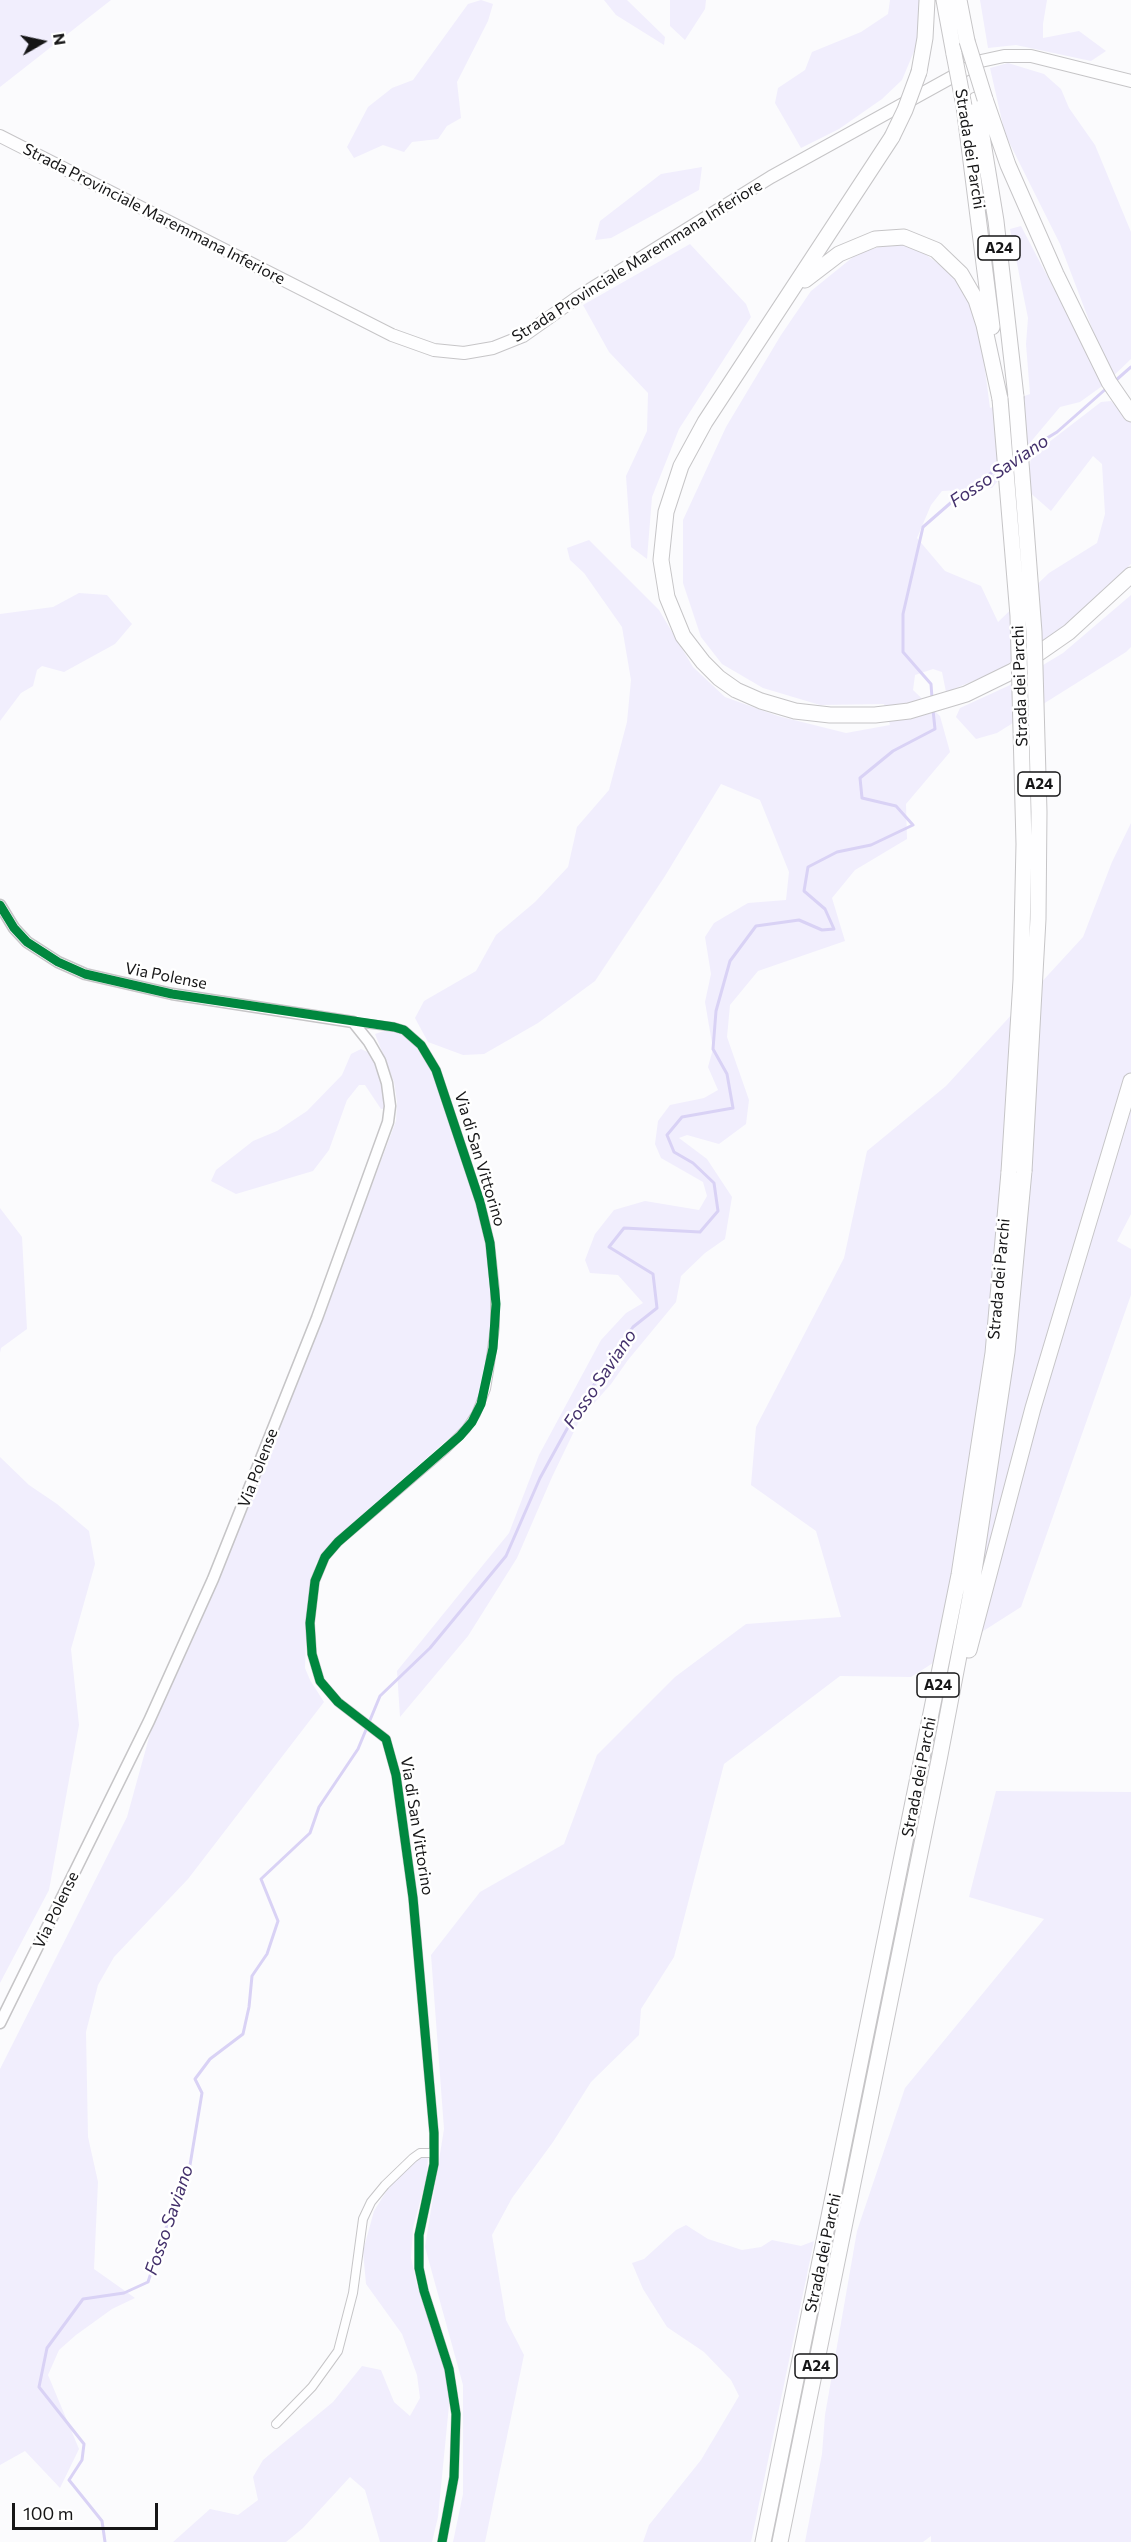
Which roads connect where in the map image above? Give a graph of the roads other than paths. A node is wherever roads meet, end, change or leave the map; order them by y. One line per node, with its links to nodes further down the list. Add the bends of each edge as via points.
1 (927, 0): 7 (highway, bridge, via 919,72 905,110 892,137)
2 (944, 0): 5 (highway, Strada dei Parchi / A24, bridge, via 954,54)
3 (959, 0): 5 (highway, Strada dei Parchi / A24, bridge)
4 (1131, 81): 6 (main road, Strada Provinciale Maremmana Inferiore, via 1031,56 998,56 968,66 771,177 578,297 523,336 493,348 464,353 434,350 392,335)
5 (975, 102): 8 (highway, Strada dei Parchi / A24, via 981,227); 9 (highway, via 1091,344 1116,394); 14 (highway, Strada dei Parchi / A24, bridge, via 996,221 1016,397 1034,632 1039,812 1037,930)
6 (0, 136)
7 (795, 287): 8 (highway, via 839,254 870,240 898,237 926,244 956,268 973,293); 10 (highway, via 705,422 681,466 663,528 664,585 674,617 690,646 711,670 736,690 770,704 806,712 830,716 924,708 966,694 1013,671 1056,642)
8 (1000, 399): 14 (highway, Strada dei Parchi / A24, bridge, via 1017,599 1024,828)
9 (1131, 414)
10 (1131, 575)
11 (0, 905): 12 (street, Via Polense, via 27,942 86,974 172,994)
12 (353, 1022): 16 (street, Via Polense, via 373,1048 385,1076 390,1106 388,1122 312,1329 213,1579 149,1721); 17 (street, Via di San Vittorino, via 405,1030 436,1070 483,1213 496,1304 486,1389 472,1422 325,1557 318,1572 310,1623 320,1681 328,1693 383,1736 389,1746 413,1898)
13 (1131, 1081): 15 (highway, via 1035,1400)
14 (1016, 1172): 15 (highway, Strada dei Parchi / A24, via 1012,1312 997,1427); 20 (highway, Strada dei Parchi / A24, via 959,1575)
15 (939, 1761): 21 (highway, Strada dei Parchi / A24)
16 (0, 2023)
17 (434, 2153): 18 (street, via 420,2153 413,2158 371,2202 363,2219 353,2293 338,2351 312,2387); 19 (street, Via di San Vittorino, via 420,2229 419,2257 424,2291 446,2359 457,2437)
18 (276, 2424)
19 (442, 2542)
20 (763, 2542)
21 (780, 2542)

